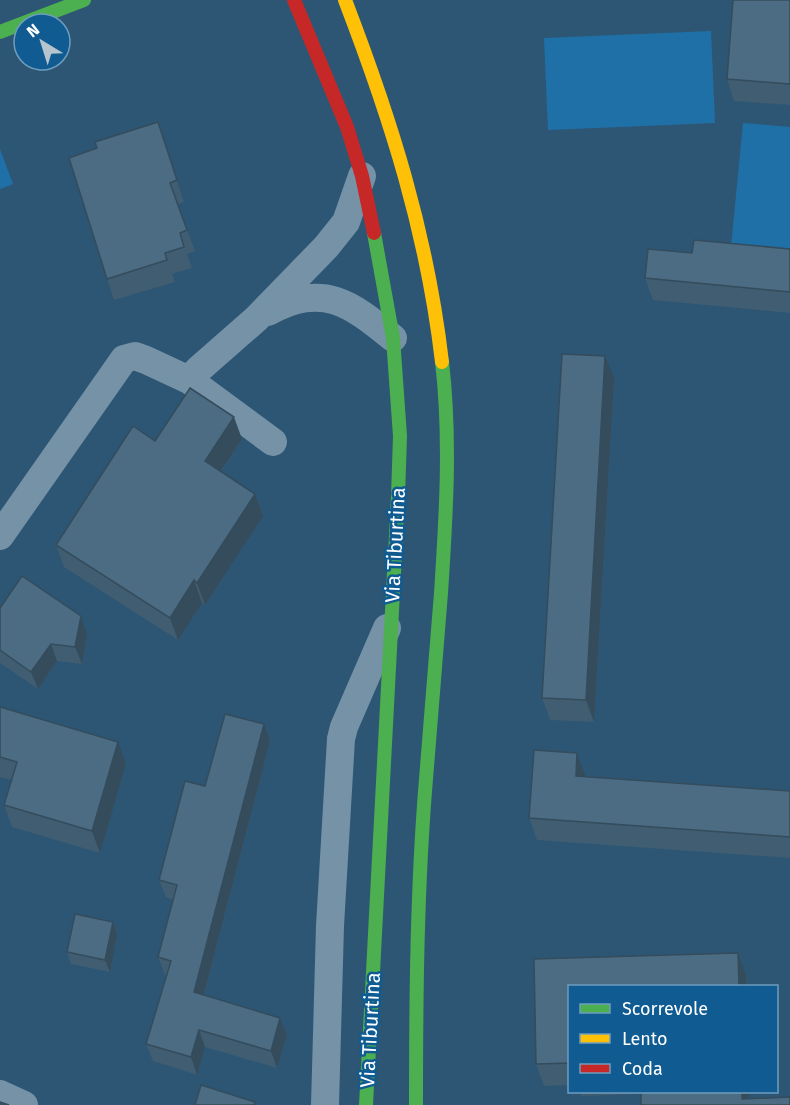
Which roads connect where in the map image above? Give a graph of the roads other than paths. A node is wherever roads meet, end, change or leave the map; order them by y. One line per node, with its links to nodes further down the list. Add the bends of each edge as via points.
1 (84, 0): 4 (main road)
2 (294, 0): 5 (main road, Via Tiburtina, via 347,127)
3 (345, 0): 16 (main road, via 384,107 419,227 438,324 445,394 447,491 420,867)
4 (0, 32)
5 (362, 176): 6 (street, via 346,222); 7 (main road, Via Tiburtina)
6 (256, 319): 7 (street, via 282,304 325,298 355,309); 8 (street)
7 (393, 338): 11 (main road, Via Tiburtina, via 400,436)
8 (189, 380): 9 (street); 10 (street, via 146,360 124,359)
9 (273, 442)
10 (0, 536)
11 (392, 615): 14 (street, via 341,739); 15 (main road, Via Tiburtina)
12 (0, 1094): 13 (street)
13 (24, 1105)
14 (325, 1105)
15 (366, 1105)
16 (416, 1105)

